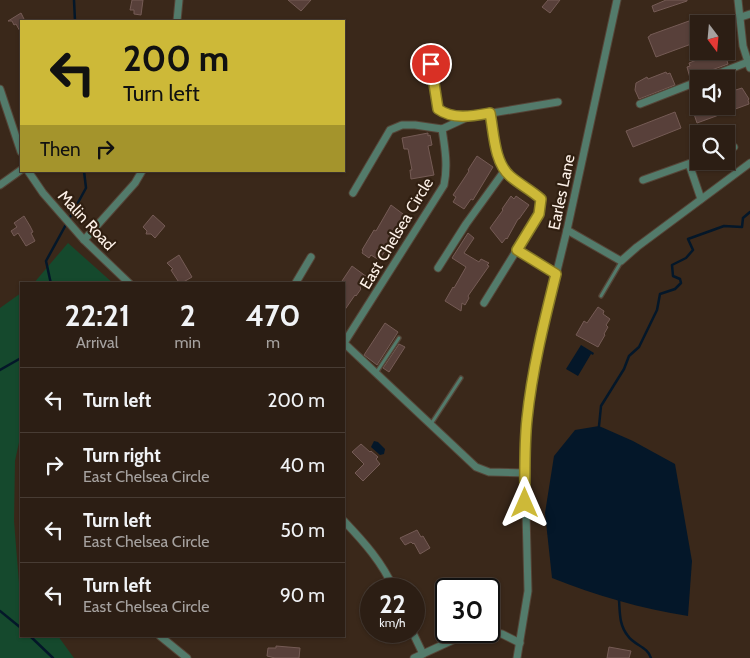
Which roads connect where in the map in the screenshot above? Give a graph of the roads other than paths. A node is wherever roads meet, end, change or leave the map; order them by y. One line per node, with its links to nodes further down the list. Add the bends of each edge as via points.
1 (179, 0): 6 (street)
2 (617, 0): 28 (street, Earles Lane)
3 (738, 0): 5 (street)
4 (750, 14): 5 (street)
5 (741, 18): 8 (street, via 743,46)
6 (177, 20)
7 (431, 64): 15 (street, via 438,109)
8 (749, 65): 9 (street)
9 (733, 70)
10 (690, 85): 13 (street)
11 (0, 89): 17 (street)
12 (558, 102): 14 (street)
13 (640, 104)
14 (490, 113): 15 (street); 20 (street, via 497,151)
15 (468, 117): 16 (street)
16 (442, 129): 26 (street, via 402,125 390,130); 40 (street, East Chelsea Circle, via 446,159 444,186)
17 (20, 149)
18 (689, 164): 24 (street); 27 (street)
19 (750, 164): 27 (street)
20 (505, 170): 30 (street, via 541,199 539,214); 33 (street)
21 (20, 171): 25 (street)
22 (29, 172): 29 (street, Malin Road)
23 (141, 172): 29 (street)
24 (643, 180)
25 (0, 185)
26 (353, 193)
27 (701, 199): 32 (street)
28 (567, 230): 32 (street); 34 (street, Earles Lane)
29 (84, 240): 35 (street, Malin Road)
30 (517, 250): 34 (street); 38 (street)
31 (311, 257): 36 (street)
32 (621, 262): 37 (lane)
33 (438, 268)
34 (556, 274): 45 (street, Earles Lane, via 531,384)
35 (128, 282)
36 (297, 282)
37 (600, 296)
38 (484, 303)
39 (399, 338): 42 (lane)
40 (345, 341)
41 (345, 344): 42 (street, East Chelsea Circle)
42 (375, 374): 44 (street, East Chelsea Circle)
43 (461, 378): 44 (lane)
44 (430, 425): 45 (street, East Chelsea Circle, via 476,467 489,472)
45 (525, 473): 52 (street, Earles Lane, via 528,591)
46 (345, 521): 47 (street, via 372,550)
47 (389, 578)
48 (500, 634): 52 (street)
49 (161, 637): 54 (street)
50 (417, 643): 53 (street)
51 (446, 643): 53 (street)
52 (520, 643): 56 (street, Earles Lane)
53 (422, 654): 55 (street)
54 (187, 658)
55 (414, 658)
56 (516, 658)

